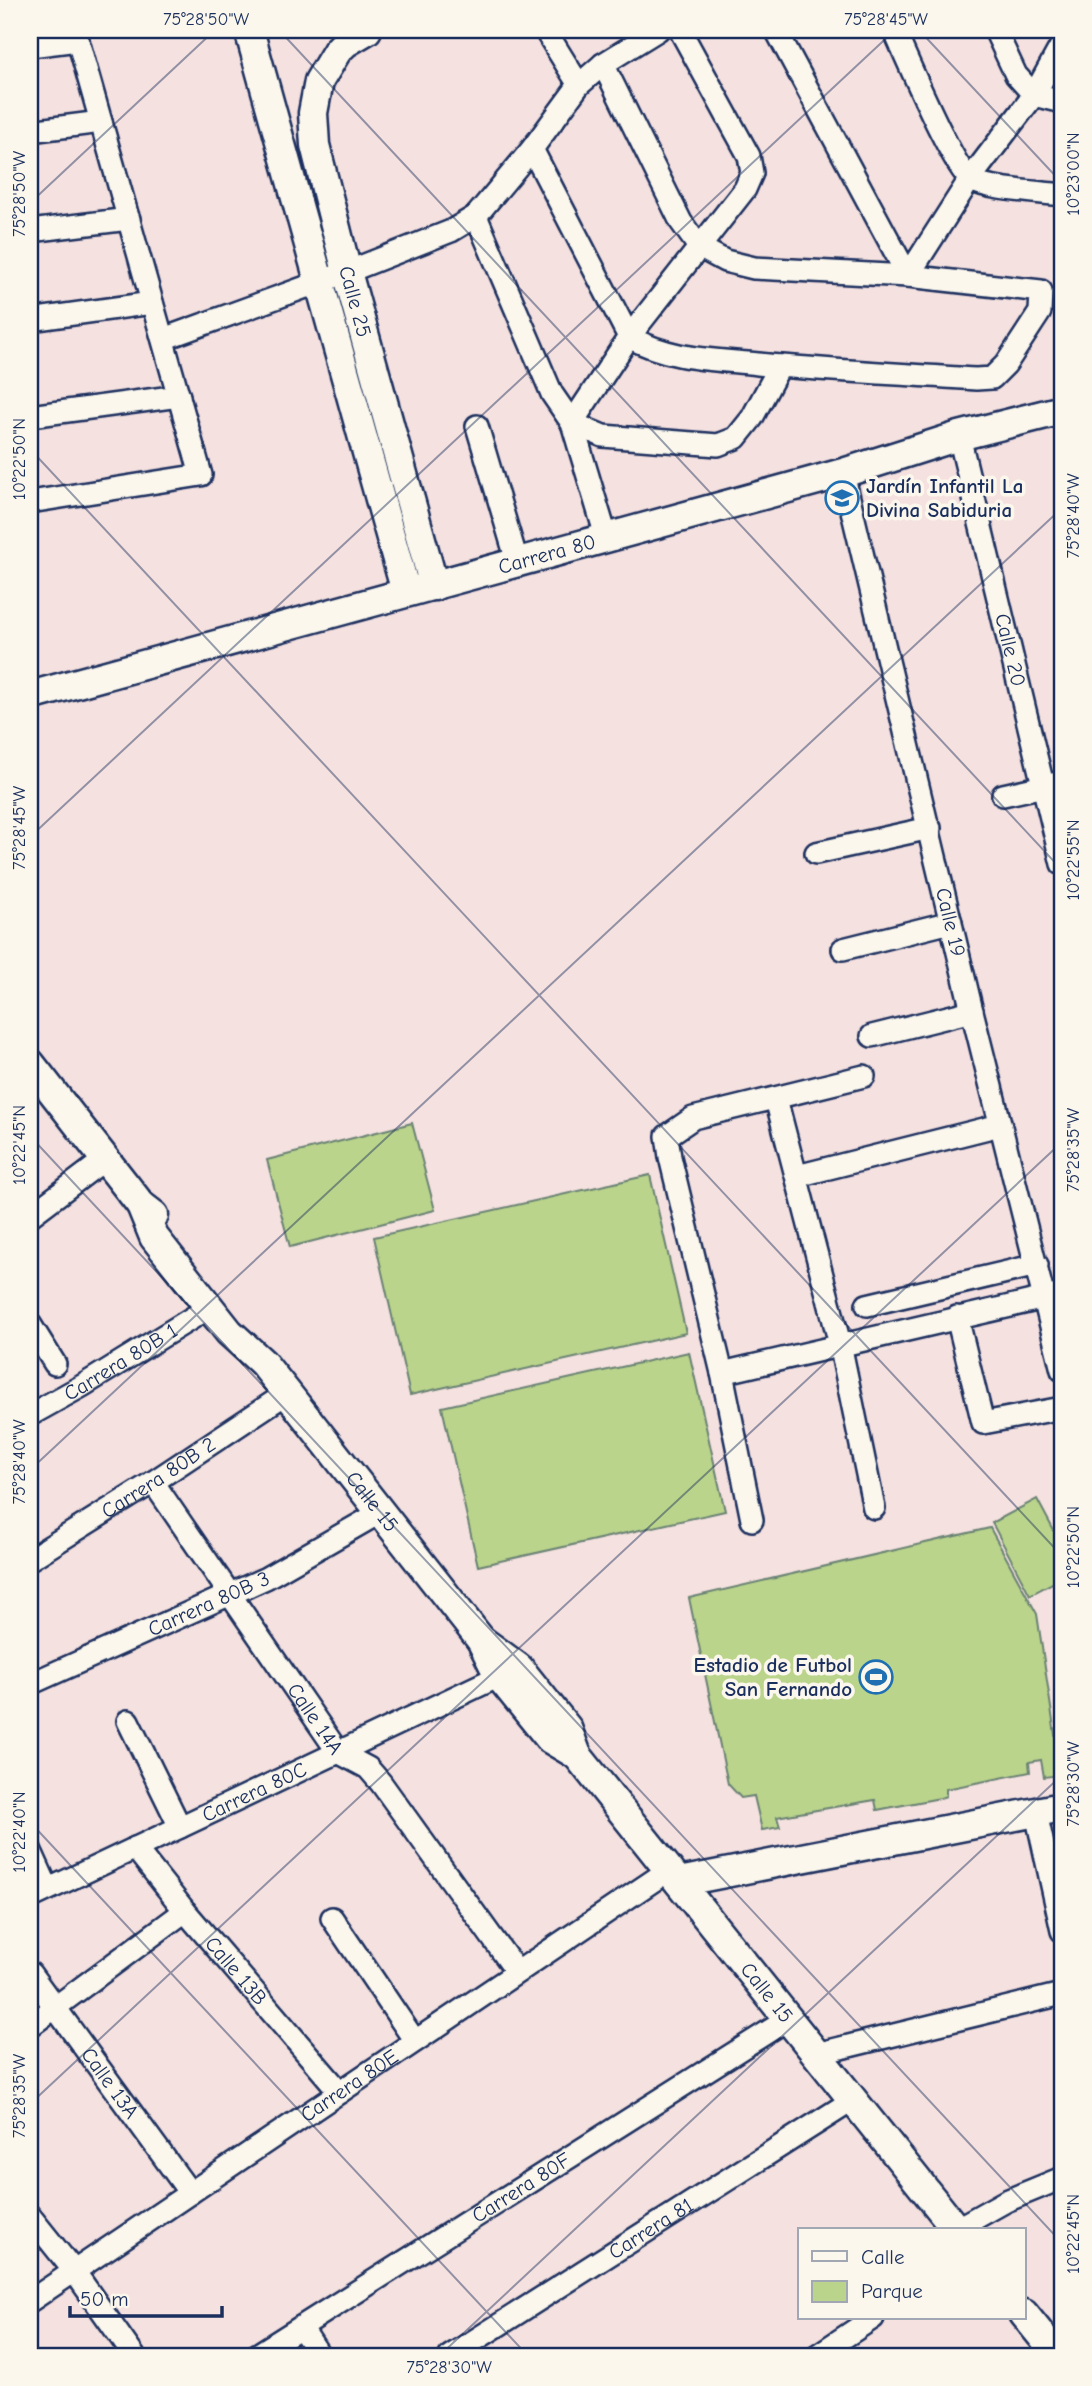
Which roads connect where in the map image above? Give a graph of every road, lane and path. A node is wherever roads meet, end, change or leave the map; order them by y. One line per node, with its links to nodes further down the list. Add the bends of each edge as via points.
1 (248, 30): 27 (street, Calle 25)
2 (367, 30): 25 (street, Calle 25, via 337,51 319,81 313,113 315,145)
3 (545, 30): 13 (street)
4 (658, 30): 12 (street)
5 (680, 30): 24 (street, via 749,156 752,173 745,189)
6 (776, 30): 26 (street)
7 (894, 30): 19 (street, via 955,158)
8 (995, 30): 14 (street, via 1016,75)
9 (76, 35): 11 (street); 16 (street)
10 (1062, 44): 14 (street)
11 (30, 46)
12 (603, 64): 13 (street); 24 (street, via 681,222)
13 (579, 85): 18 (street)
14 (1034, 94): 15 (street); 19 (street)
15 (1062, 102)
16 (101, 122): 17 (street); 22 (street)
17 (30, 131)
18 (532, 149): 21 (street); 30 (street)
19 (970, 179): 20 (street, via 1001,188); 26 (street)
20 (1062, 195)
21 (476, 216): 25 (street, via 451,231); 36 (street, via 552,394)
22 (129, 219): 23 (street); 28 (street)
23 (30, 230)
24 (699, 247): 26 (street, via 725,261 754,268); 30 (street)
25 (347, 272): 27 (street); 43 (street, Calle 25)
26 (908, 276): 32 (street, via 1041,291 1040,312 992,378)
27 (320, 282): 31 (street); 44 (street, Calle 25)
28 (152, 303): 29 (street); 31 (street)
29 (30, 320)
30 (629, 337): 32 (street, via 677,356); 36 (street)
31 (163, 339): 33 (street)
32 (780, 366): 36 (street, via 752,418 736,438 718,445 603,436)
33 (179, 396): 35 (street); 40 (street, via 201,475)
34 (1062, 410): 38 (street, Carrera 80)
35 (30, 416)
36 (572, 423): 41 (street)
37 (477, 426): 42 (street)
38 (959, 436): 39 (street, Carrera 80); 46 (street, Calle 20)
39 (843, 472): 41 (street, Carrera 80); 48 (street, Calle 19)
40 (30, 502)
41 (606, 536): 42 (street, Carrera 80)
42 (517, 561): 43 (street, Carrera 80)
43 (433, 586): 44 (street, Carrera 80)
44 (406, 592): 45 (street, Carrera 80)
45 (30, 696)
46 (1053, 784): 47 (street); 50 (street, Calle 20)
47 (1003, 795)
48 (930, 828): 49 (street); 51 (street, Calle 19)
49 (816, 853)
50 (1062, 864)
51 (951, 922): 52 (street); 53 (street, Calle 19)
52 (843, 949)
53 (972, 1011): 54 (street); 58 (street, Calle 19)
54 (872, 1036)
55 (30, 1063): 59 (street, Calle 15)
56 (864, 1076): 57 (street)
57 (776, 1099): 60 (street); 73 (street, via 693,1118 667,1136)
58 (1000, 1125): 60 (street); 63 (street, Calle 19)
59 (104, 1160): 61 (street, Calle 15); 62 (street)
60 (797, 1176): 69 (street)
61 (141, 1205): 66 (street, Calle 15, via 155,1237); 70 (street, Calle 15, via 168,1226 244,1324)
62 (30, 1216)
63 (1037, 1265): 64 (street, Calle 19); 65 (street)
64 (1054, 1295): 67 (street); 72 (street, Calle 19)
65 (867, 1305)
66 (210, 1307): 70 (street, Calle 15); 76 (street, Carrera 80B 1)
67 (957, 1317): 69 (street); 75 (street, via 983,1423)
68 (30, 1324): 71 (street)
69 (840, 1344): 73 (street); 78 (street)
70 (263, 1363): 74 (street, Calle 15)
71 (55, 1364)
72 (1062, 1370)
73 (722, 1373): 80 (street)
74 (287, 1393): 77 (street, Carrera 80B 2); 79 (street, Calle 15)
75 (1062, 1408)
76 (30, 1415)
77 (153, 1482): 81 (street, Carrera 80B 2); 82 (street, Calle 14A)
78 (874, 1508)
79 (381, 1512): 82 (street, Carrera 80B 3); 83 (street, Calle 15)
80 (752, 1520)
81 (30, 1559)
82 (230, 1595): 84 (street, Carrera 80B 3); 86 (street, Calle 14A)
83 (509, 1672): 86 (street, Carrera 80C); 91 (street, Calle 15, via 550,1739 577,1755)
84 (30, 1684)
85 (128, 1721): 88 (street)
86 (338, 1752): 88 (street, Carrera 80C); 96 (street, Calle 14A, via 368,1768 381,1783)
87 (1049, 1810): 91 (street); 95 (street)
88 (180, 1827): 89 (street, Carrera 80C)
89 (135, 1848): 92 (street, Carrera 80C); 93 (street, Calle 13B)
90 (30, 1849): 92 (street)
91 (674, 1876): 96 (street, Carrera 80E); 100 (street, Calle 15)
92 (39, 1893)
93 (185, 1911): 99 (street); 104 (street, Calle 13B)
94 (332, 1918): 102 (street)
95 (1062, 1931)
96 (517, 1972): 102 (street, Carrera 80E)
97 (30, 1973): 99 (street, Calle 13A)
98 (1062, 1994): 103 (street)
99 (56, 2008): 101 (street); 107 (street, Calle 13A)
100 (788, 2019): 103 (street, Calle 15); 115 (street, Carrera 80F)
101 (30, 2026)
102 (415, 2041): 104 (street, Carrera 80E)
103 (817, 2054): 105 (street, Calle 15)
104 (340, 2092): 107 (street, Carrera 80E)
105 (853, 2100): 109 (street, Calle 15); 119 (street, Carrera 81)
106 (1062, 2178): 110 (street, via 1006,2201)
107 (190, 2193): 111 (street, Carrera 80E)
108 (30, 2216): 111 (street)
109 (955, 2228)
110 (960, 2228)
111 (74, 2271): 112 (street, Carrera 80E); 116 (street)
112 (30, 2301)
113 (1026, 2316): 121 (street)
114 (870, 2320): 120 (street)
115 (301, 2327): 117 (street, Carrera 80F); 118 (street)
116 (134, 2356)
117 (255, 2356)
118 (320, 2356)
119 (450, 2356)
120 (816, 2356)
121 (1058, 2356)

